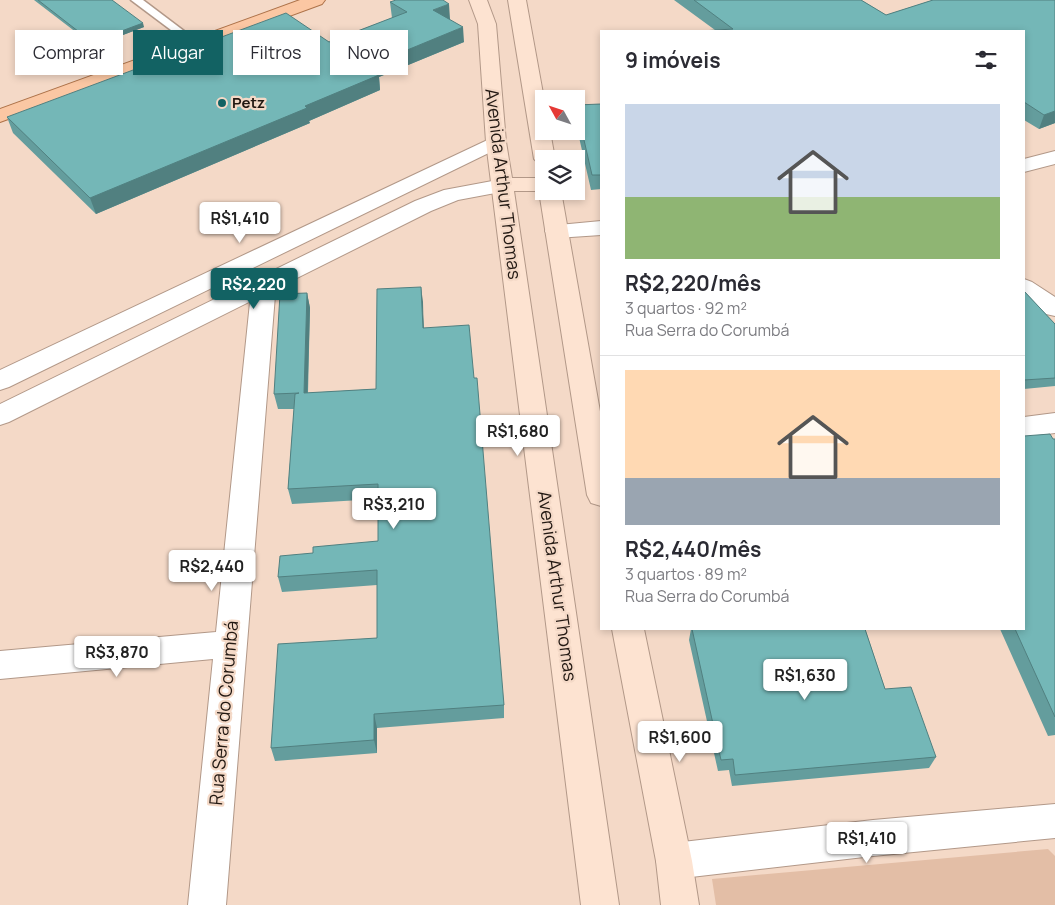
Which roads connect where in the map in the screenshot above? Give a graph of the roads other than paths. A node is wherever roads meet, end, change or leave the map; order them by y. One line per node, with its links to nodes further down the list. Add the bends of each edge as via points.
1 (136, 0): 6 (lane)
2 (267, 0): 7 (main road)
3 (316, 0): 11 (main road)
4 (478, 0): 8 (main road, Avenida Arthur Thomas, via 487,24)
5 (517, 0): 9 (main road)
6 (178, 30)
7 (182, 30)
8 (489, 67): 10 (main road, via 510,71); 12 (main road, Avenida Arthur Thomas)
9 (535, 105)
10 (535, 114)
11 (0, 116)
12 (496, 142): 16 (main road, Avenida Arthur Thomas); 23 (street)
13 (1055, 157): 14 (street)
14 (1025, 166)
15 (535, 184): 16 (main road)
16 (503, 186): 20 (street, via 452,195 423,206); 34 (main road, Avenida Arthur Thomas)
17 (551, 200): 19 (main road)
18 (600, 228): 19 (street)
19 (556, 231): 27 (main road)
20 (264, 283): 24 (street); 29 (street, Rua Serra do Corumbá)
21 (1025, 289): 22 (street)
22 (1055, 308)
23 (0, 381)
24 (5, 404)
25 (1055, 423): 26 (street)
26 (1025, 427)
27 (600, 482)
28 (628, 630): 32 (main road)
29 (230, 644): 30 (street); 33 (street, Rua Serra do Corumbá)
30 (0, 665)
31 (1055, 821): 32 (street)
32 (674, 860): 35 (main road)
33 (208, 905)
34 (600, 905)
35 (680, 905)

